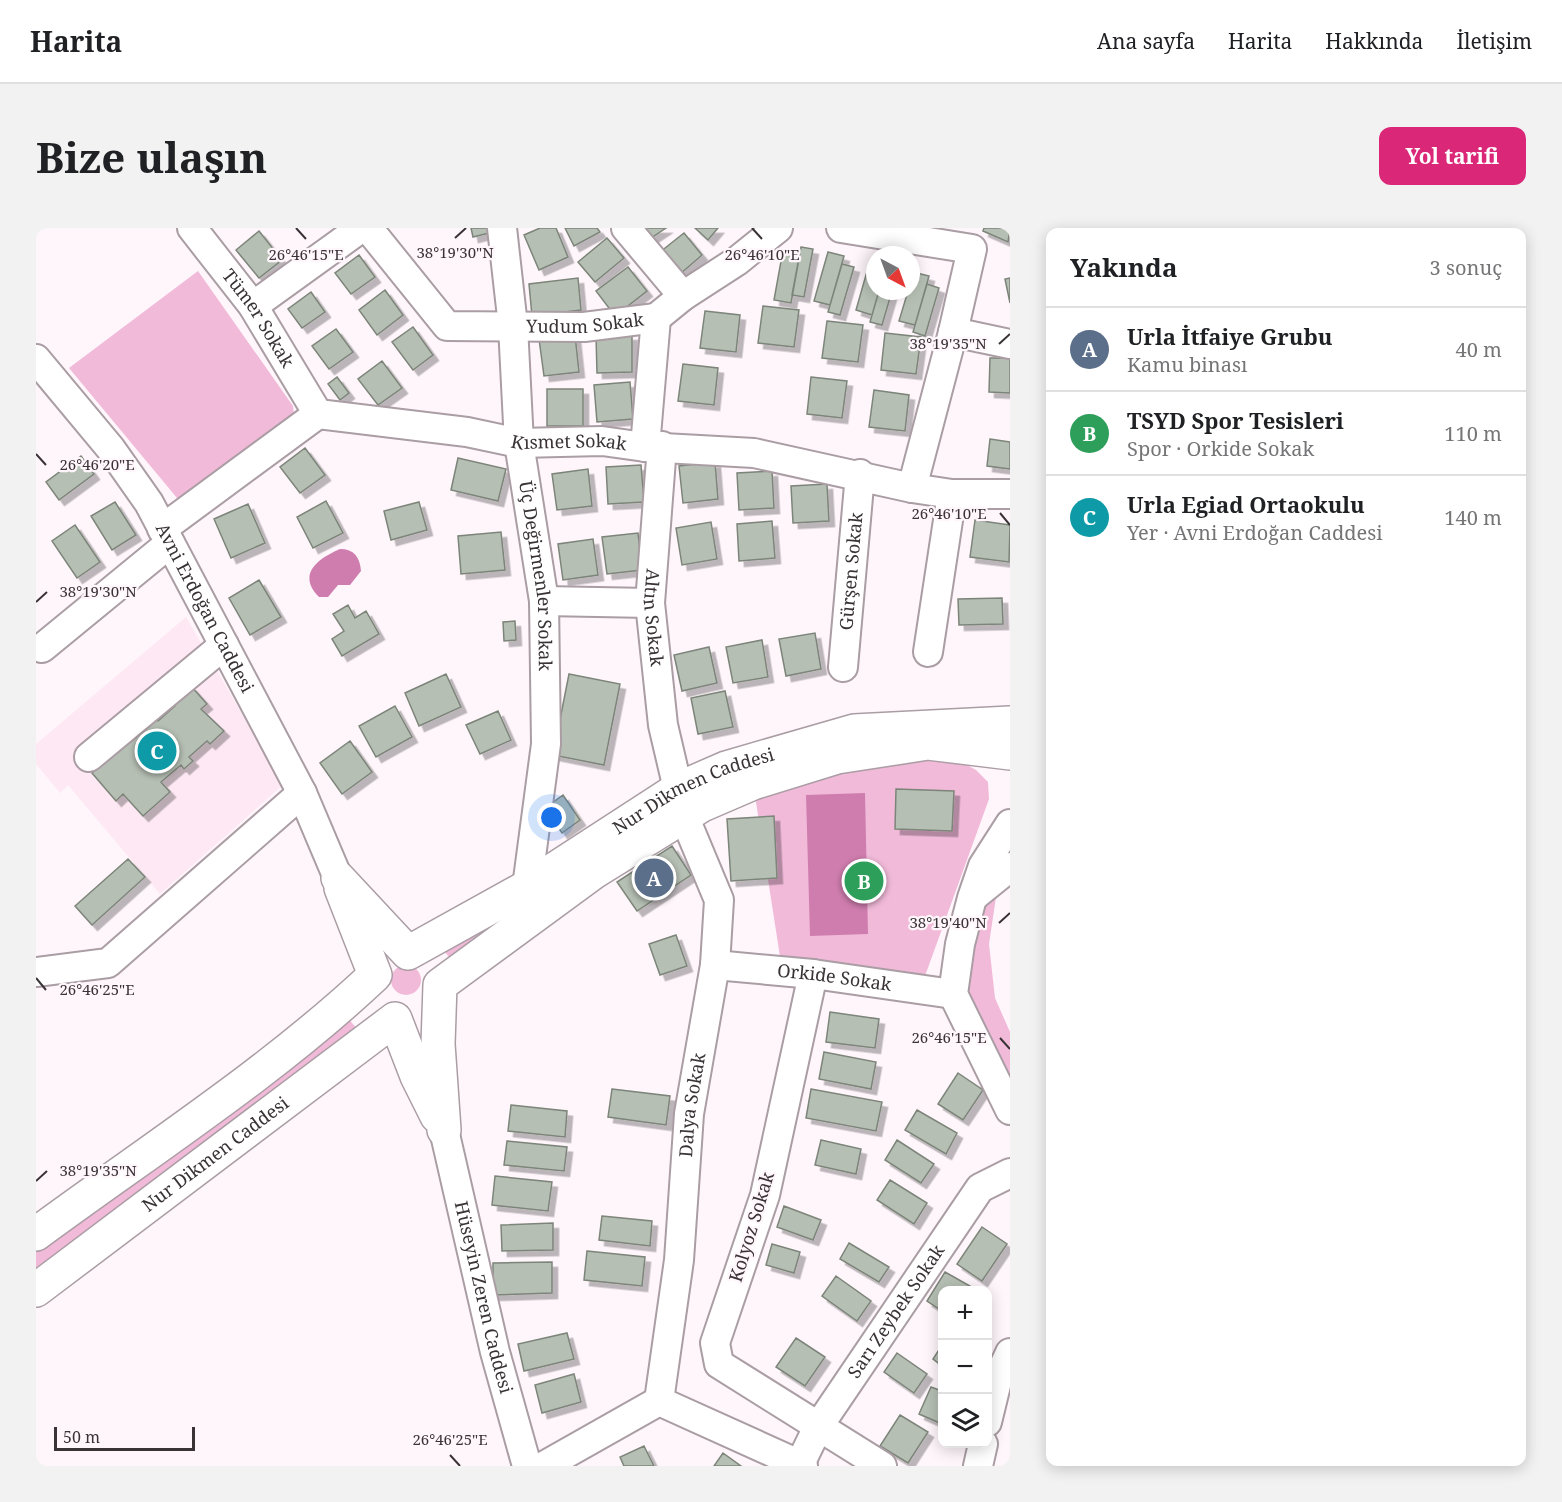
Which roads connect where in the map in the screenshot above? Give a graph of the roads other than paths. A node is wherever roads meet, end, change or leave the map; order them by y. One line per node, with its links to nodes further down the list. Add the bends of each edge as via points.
1 (192, 228): 9 (street, Tümer Sokak)
2 (361, 228): 9 (street)
3 (368, 228): 11 (street, Yudum Sokak, via 447,326)
4 (502, 228): 11 (street, Üç Değirmenler Sokak)
5 (626, 228): 8 (street)
6 (778, 228): 8 (street, via 737,261)
7 (841, 228): 12 (street, via 972,249)
8 (682, 296): 10 (street)
9 (253, 306): 15 (street, Tümer Sokak)
10 (656, 318): 11 (street, Yudum Sokak, via 584,327); 17 (street, Altın Sokak)
11 (513, 326): 16 (street, Üç Değirmenler Sokak)
12 (953, 332): 13 (street); 19 (street)
13 (1010, 344)
14 (36, 358): 22 (street, Avni Erdoğan Caddesi, via 111,449 149,503)
15 (318, 414): 16 (street, Kısmet Sokak, via 467,432); 22 (street)
16 (519, 443): 17 (street, Kısmet Sokak, via 602,441); 23 (street, Üç Değirmenler Sokak)
17 (653, 447): 18 (street, Kısmet Sokak, via 754,453); 24 (street, Altın Sokak)
18 (860, 474): 19 (street, Kısmet Sokak); 28 (street, Gürşen Sokak)
19 (912, 488): 20 (street, Kısmet Sokak)
20 (952, 494): 21 (street, Kısmet Sokak); 27 (street)
21 (1010, 494)
22 (166, 536): 25 (street, Avni Erdoğan Caddesi); 26 (street)
23 (544, 601): 24 (street); 36 (street, Üç Değirmenler Sokak, via 546,744)
24 (650, 603): 32 (street, Altın Sokak, via 663,725)
25 (224, 645): 30 (street); 31 (street, Avni Erdoğan Caddesi)
26 (42, 648)
27 (928, 652)
28 (843, 667)
29 (1009, 743): 32 (main road, Nur Dikmen Caddesi, via 854,731 726,768)
30 (89, 757)
31 (302, 793): 35 (street, Avni Erdoğan Caddesi); 40 (street, via 108,963)
32 (681, 803): 36 (main road, Nur Dikmen Caddesi); 39 (street, Dalya Sokak, via 719,900); 43 (main road, Nur Dikmen Caddesi)
33 (1010, 824): 37 (street, via 983,866)
34 (1010, 867): 37 (street)
35 (338, 878): 38 (main road); 42 (main road)
36 (526, 887): 38 (main road, Nur Dikmen Caddesi)
37 (972, 898): 44 (street)
38 (408, 953): 42 (main road, Nur Dikmen Caddesi, via 388,959); 43 (main road, via 431,963)
39 (715, 964): 41 (street, Orkide Sokak); 52 (street, Dalya Sokak, via 689,1114 679,1260)
40 (36, 972)
41 (813, 974): 44 (street, Orkide Sokak); 54 (street, Kolyoz Sokak, via 765,1195 715,1343 719,1364)
42 (375, 975): 45 (main road, via 375,999); 49 (main road, via 288,1050)
43 (440, 985): 45 (main road, via 438,1000 427,1013 412,1020); 47 (main road, via 438,1044)
44 (953, 994): 46 (street)
45 (395, 1019): 47 (main road); 50 (main road, Nur Dikmen Caddesi)
46 (1010, 1110)
47 (444, 1130): 57 (street, Hüseyin Zeren Caddesi, via 495,1352)
48 (1010, 1173): 54 (street, Sarı Zeybek Sokak, via 980,1188)
49 (36, 1234)
50 (36, 1290)
51 (1010, 1353): 53 (street)
52 (659, 1401): 56 (street); 58 (street)
53 (992, 1402)
54 (818, 1427): 56 (street, Sarı Zeybek Sokak); 59 (street, Kolyoz Sokak)
55 (982, 1448): 60 (street)
56 (801, 1465)
57 (527, 1466)
58 (544, 1466)
59 (882, 1466)
60 (978, 1466)

